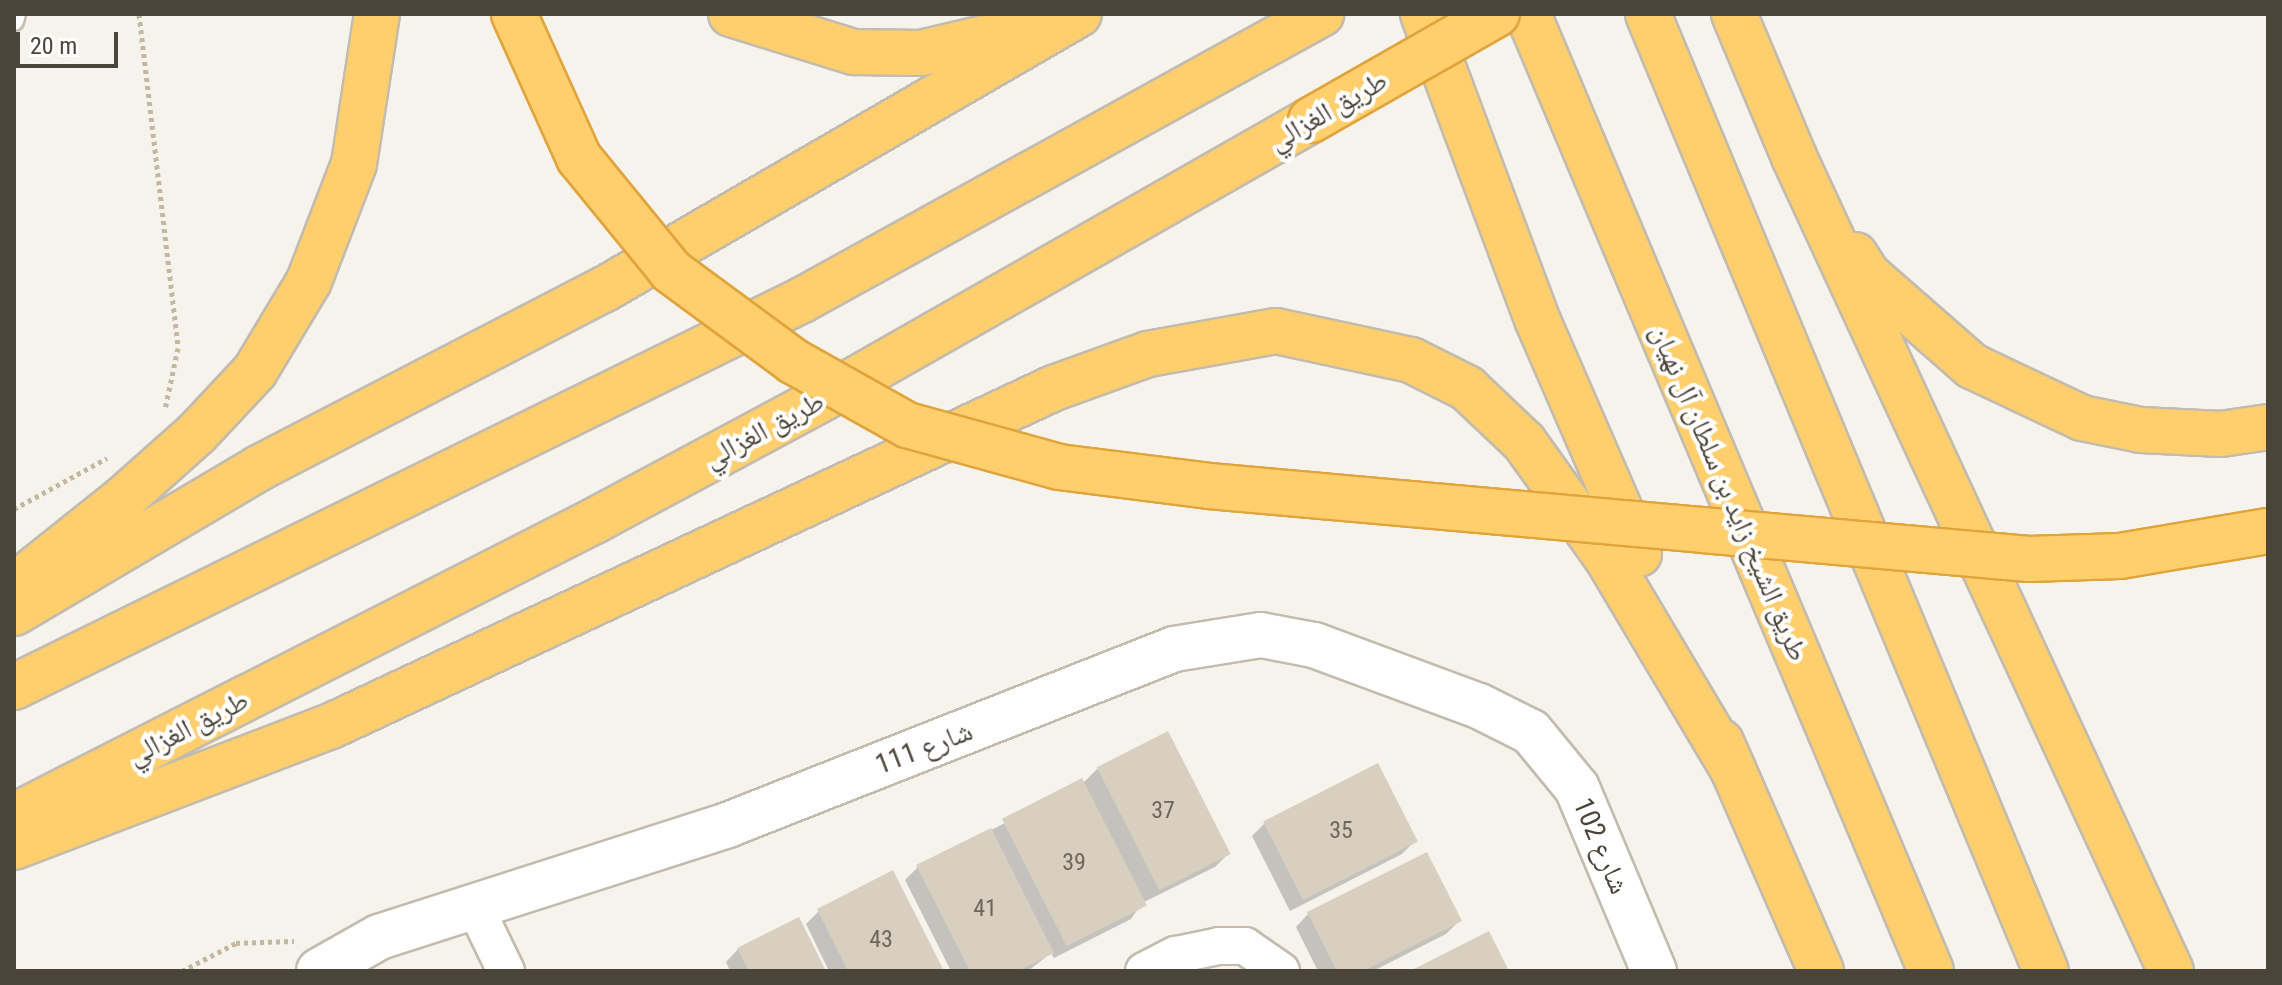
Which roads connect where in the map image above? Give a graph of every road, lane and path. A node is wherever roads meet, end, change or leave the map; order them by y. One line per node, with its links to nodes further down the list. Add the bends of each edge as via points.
1 (16, 14): 13 (lane)
2 (139, 14): 15 (path, via 178,348 172,391)
3 (377, 14): 20 (highway, via 354,164 309,281 255,371 123,499)
4 (514, 14): 19 (highway, bridge, via 579,158 671,271 793,361 907,425 1059,467 1209,486 2029,559 2120,556)
5 (731, 14): 12 (highway, via 854,52 921,53)
6 (1321, 14): 22 (highway, via 802,300)
7 (1423, 14): 24 (highway, via 1537,319)
8 (1497, 14): 25 (highway, طريق الغزالي, bridge, via 810,405)
9 (1528, 14): 35 (highway, طريق الشيخ زايد بن سلطان آل نهيان)
10 (1648, 14): 36 (highway)
11 (1734, 14): 14 (highway)
12 (1078, 15): 21 (highway, via 603,290 259,468)
13 (14, 21)
14 (1794, 157): 16 (highway, via 1868,275 1972,366 2082,418 2141,430 2221,434); 37 (highway)
15 (161, 417)
16 (2268, 427)
17 (115, 454): 18 (path)
18 (14, 509)
19 (2268, 531)
20 (14, 586)
21 (14, 613)
22 (14, 687)
23 (1531, 732): 27 (street, شارع 111, via 1479,706 1314,645 1261,635 1174,649 730,824); 33 (street, شارع 102, via 1577,788)
24 (1733, 769): 26 (highway, via 1607,558 1524,442 1467,388 1411,360 1276,331 1148,354 1054,388 331,726); 34 (highway)
25 (14, 816)
26 (14, 847)
27 (476, 909): 28 (street, شارع 111); 30 (street)
28 (309, 956): 29 (path, via 236,943)
29 (182, 971)
30 (506, 971)
31 (1144, 971): 32 (street, via 1176,955 1245,946)
32 (1281, 971)
33 (1654, 971)
34 (1821, 971)
35 (1931, 971)
36 (2046, 971)
37 (2171, 971)

